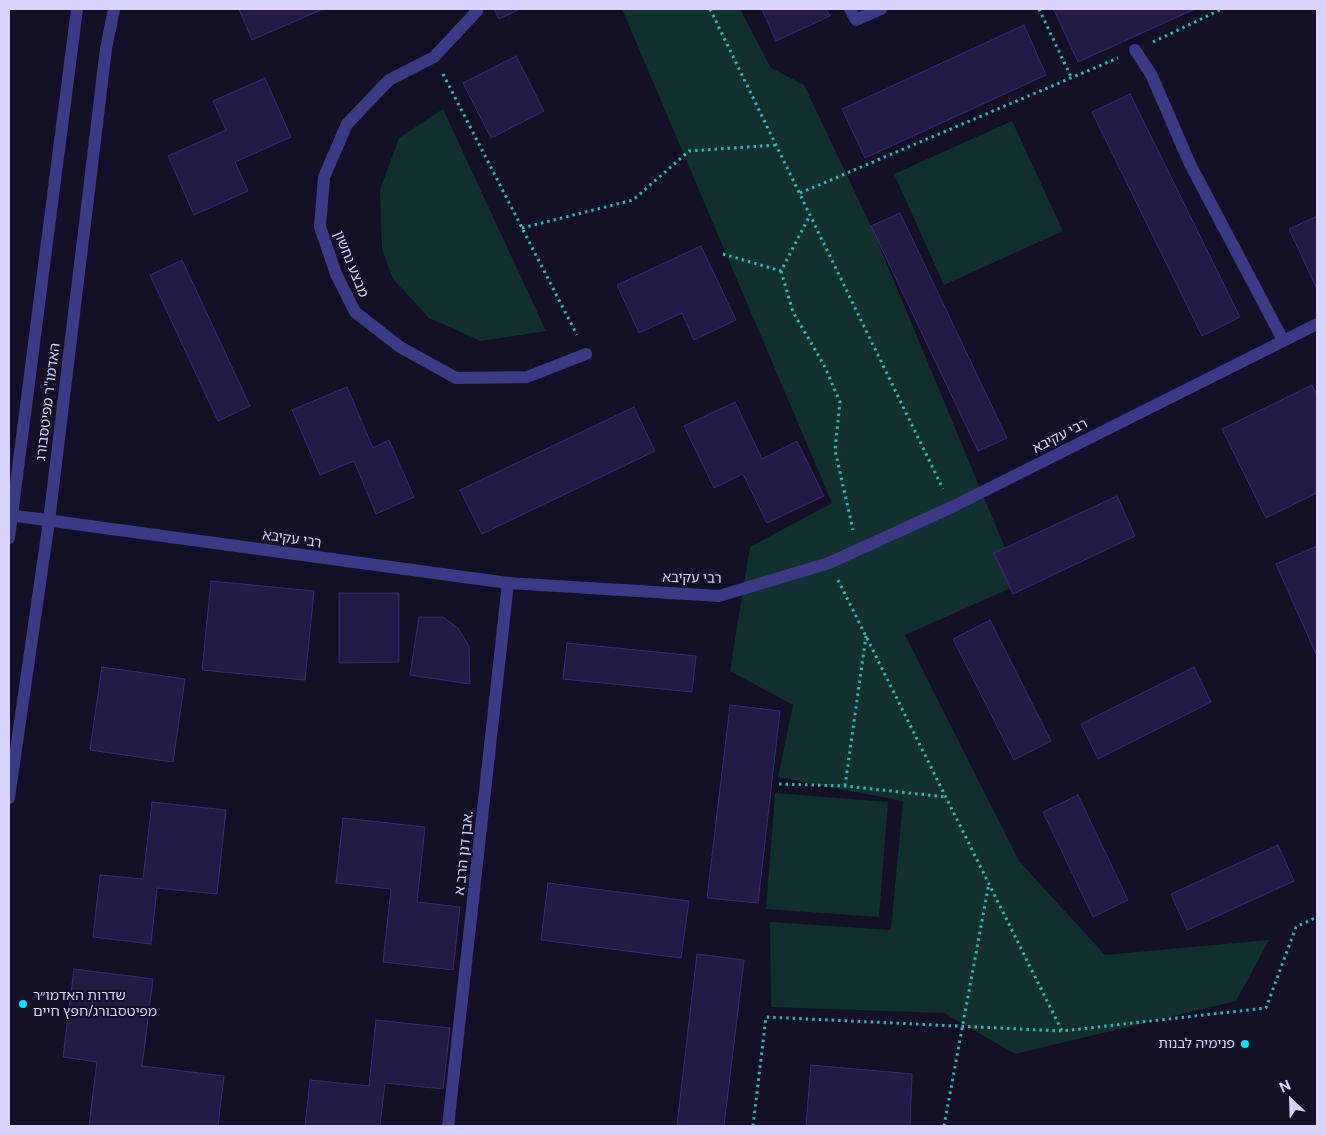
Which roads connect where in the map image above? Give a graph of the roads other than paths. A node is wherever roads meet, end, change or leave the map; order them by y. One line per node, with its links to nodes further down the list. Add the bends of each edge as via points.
1 (76, 9): 10 (street, האדמו"ר מפיטסבורג)
2 (114, 9): 11 (street, האדמו"ר מפיטסבורג, via 106,49)
3 (476, 9): 9 (street, מבצע נחשון, via 434,57 389,80 347,124 324,177 320,227 336,274 355,312 400,347 456,378 527,377)
4 (850, 9): 5 (street, via 856,20)
5 (881, 9)
6 (1135, 50): 8 (street, via 1151,74 1190,164)
7 (1317, 324): 8 (street, רבי עקיבא)
8 (1283, 340): 13 (street, רבי עקיבא, via 952,507 829,563 719,596)
9 (586, 354)
10 (10, 515): 11 (street, רבי עקיבא); 12 (street, האדמו"ר מפיטסבורג)
11 (49, 521): 13 (street, רבי עקיבא); 14 (street, האדמו"ר מפיטסבורג)
12 (9, 538)
13 (508, 583): 15 (street, אבן דנן הרב א.)
14 (9, 798)
15 (448, 1126)

